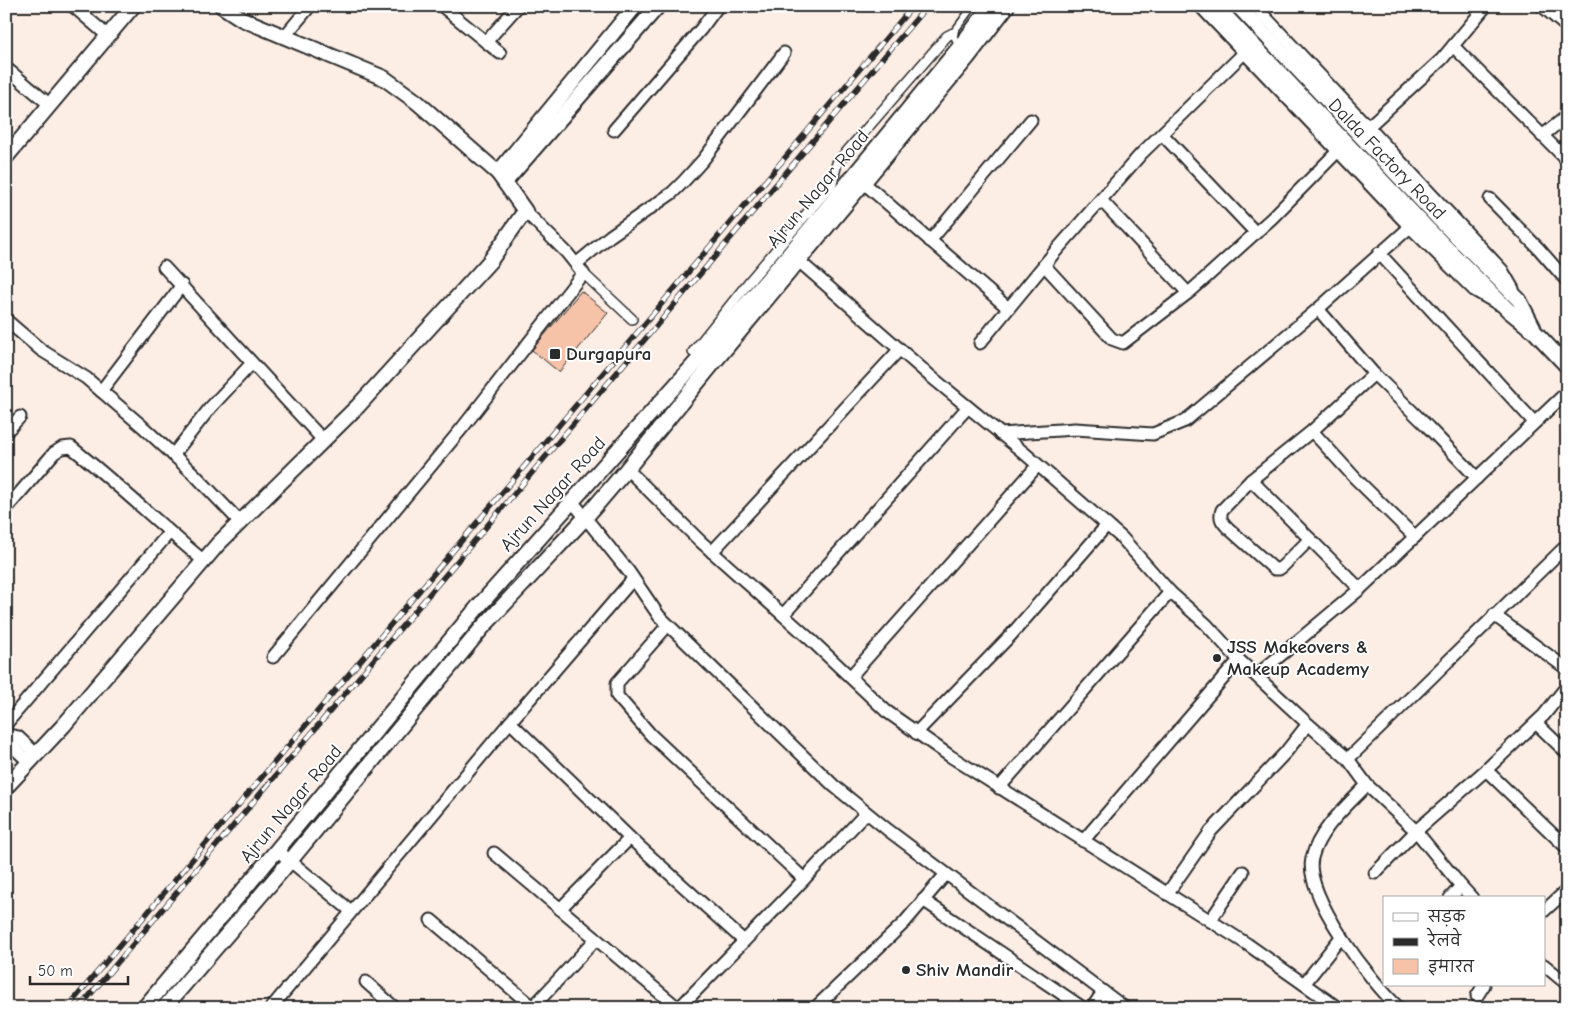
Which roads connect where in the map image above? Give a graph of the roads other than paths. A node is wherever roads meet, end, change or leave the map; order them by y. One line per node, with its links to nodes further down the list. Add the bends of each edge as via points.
1 (73, 6): 21 (street)
2 (134, 6): 21 (street)
3 (222, 6): 22 (street)
4 (310, 6): 22 (street)
5 (442, 6): 23 (street)
6 (518, 6): 23 (street)
7 (635, 6): 40 (street)
8 (658, 6): 40 (street)
9 (718, 6): 34 (street)
10 (973, 6): 20 (lane)
11 (991, 6): 25 (street, Ajrun Nagar Road)
12 (1008, 6): 41 (street, Ajrun Nagar Road)
13 (1200, 6): 28 (street)
14 (1216, 6): 59 (street, Dalda Factory Road)
15 (1238, 6): 56 (street, Dalda Factory Road)
16 (1255, 6): 33 (street)
17 (1486, 6): 24 (street)
18 (1542, 6): 19 (street)
19 (1567, 27)
20 (953, 33): 25 (lane); 66 (street, via 837,163 832,184 691,350)
21 (108, 36): 30 (street)
22 (284, 37): 40 (street, via 384,78 417,102)
23 (486, 42): 26 (street)
24 (1453, 46): 33 (street); 36 (street)
25 (958, 49): 49 (street, Ajrun Nagar Road)
26 (500, 53)
27 (784, 53): 52 (street, via 684,181 610,236)
28 (1244, 53): 35 (street); 37 (street)
29 (6, 68): 30 (street)
30 (50, 104): 38 (street)
31 (1567, 116): 36 (street)
32 (1031, 120): 47 (street)
33 (1368, 127): 56 (street, via 1502,270)
34 (614, 130)
35 (1162, 134): 43 (street); 46 (street)
36 (1542, 136): 39 (street)
37 (1338, 151): 45 (street); 46 (street)
38 (6, 157)
39 (1567, 160)
40 (502, 178): 44 (street)
41 (864, 183): 47 (street); 49 (street, Ajrun Nagar Road)
42 (1490, 199): 53 (street)
43 (1101, 200): 50 (street); 55 (street)
44 (525, 211): 52 (street); 77 (street, via 490,261 358,406)
45 (1410, 227): 48 (street); 59 (street, via 1474,290)
46 (1256, 233): 55 (street)
47 (930, 241): 57 (street)
48 (1379, 253): 58 (street); 73 (street)
49 (794, 257): 64 (street); 66 (street, Ajrun Nagar Road); 83 (street, Ajrun Nagar Road)
50 (1044, 265): 55 (street, via 1112,339 1123,343); 57 (street)
51 (164, 267): 54 (street)
52 (580, 268): 60 (street); 100 (street, via 463,427)
53 (1567, 281)
54 (182, 285): 65 (street); 69 (street)
55 (1188, 293)
56 (1519, 300): 62 (street, Dalda Factory Road)
57 (1008, 308): 63 (street)
58 (1318, 309): 68 (street); 76 (street, via 1185,421 1153,434 1074,430)
59 (1508, 310): 62 (street, Dalda Factory Road)
60 (632, 319)
61 (6, 320): 69 (street, via 41,350)
62 (1535, 332): 67 (street, Dalda Factory Road)
63 (980, 343)
64 (900, 350): 71 (street); 92 (street)
65 (252, 363): 77 (street); 78 (street, via 210,408)
66 (710, 366): 80 (street, Ajrun Nagar Road)
67 (1567, 366)
68 (1374, 374): 74 (street); 81 (street)
69 (101, 391): 78 (street)
70 (1567, 392): 73 (street)
71 (968, 407): 76 (street); 98 (street)
72 (20, 417): 75 (street)
73 (1534, 422): 81 (street)
74 (1312, 430): 82 (street); 89 (street)
75 (6, 432)
76 (1000, 434): 79 (street)
77 (322, 440): 86 (street)
78 (173, 455): 86 (street)
79 (1038, 466): 87 (street); 104 (street)
80 (627, 470): 85 (street, Ajrun Nagar Road); 92 (street)
81 (1477, 478): 89 (street)
82 (1251, 480): 90 (street); 90 (street, via 1222,510 1220,518 1228,528 1277,569)
83 (572, 501): 85 (street); 123 (street, Ajrun Nagar Road, via 477,608)
84 (6, 509): 88 (street, via 54,453 71,447)
85 (586, 517): 94 (street); 125 (street, Ajrun Nagar Road, via 482,628)
86 (240, 522): 93 (street)
87 (1107, 525): 96 (street); 110 (street, via 1011,635)
88 (169, 532): 93 (street); 109 (street)
89 (1415, 537): 95 (street)
90 (1310, 539): 95 (street)
91 (1566, 548): 97 (street)
92 (712, 552): 98 (street)
93 (204, 561): 112 (street)
94 (633, 579): 99 (street); 106 (street)
95 (1360, 589): 103 (street)
96 (1170, 592): 101 (street); 117 (street)
97 (1494, 615): 102 (street); 113 (street)
98 (783, 616): 104 (street)
99 (668, 625): 118 (street, via 780,735); 129 (street, via 617,683 617,696 651,735)
100 (273, 657)
101 (1239, 660): 103 (street); 121 (street)
102 (1567, 669)
103 (1257, 675): 108 (street)
104 (850, 677): 110 (street, via 886,711)
105 (1567, 686): 107 (street)
106 (510, 722): 120 (street); 138 (street)
107 (1536, 723): 111 (street); 114 (street)
108 (1308, 724): 113 (street); 132 (street, via 1286,752 1211,831)
109 (7, 731): 112 (street, via 11,745)
110 (916, 733): 117 (street)
111 (1567, 753)
112 (33, 758): 116 (street)
113 (1348, 759): 115 (street)
114 (1486, 770): 119 (street); 122 (street)
115 (1367, 785): 119 (street); 141 (street, via 1321,836 1311,859 1315,886)
116 (6, 787)
117 (999, 788): 121 (street)
118 (866, 813): 128 (street); 129 (street)
119 (1416, 831): 127 (street); 130 (street)
120 (630, 838): 136 (street); 143 (street)
121 (1083, 841): 132 (street)
122 (1567, 848)
123 (278, 850): 125 (street); 152 (street, Ajrun Nagar Road)
124 (494, 853): 136 (street)
125 (290, 860): 138 (street); 153 (street, Ajrun Nagar Road)
126 (1243, 872): 140 (street)
127 (1374, 873)
128 (946, 874): 135 (street); 149 (street)
129 (804, 880): 143 (street)
130 (1461, 886): 133 (street); 134 (street)
131 (1567, 890): 137 (street)
132 (1167, 894): 140 (street)
133 (1452, 896)
134 (1470, 896)
135 (923, 900): 157 (street, via 904,923); 158 (street)
136 (560, 909): 142 (street)
137 (1546, 909)
138 (351, 911): 154 (street)
139 (431, 920): 151 (street)
140 (1210, 921): 146 (street)
141 (1342, 936): 146 (street); 162 (street, via 1352,954)
142 (596, 939): 151 (street); 156 (street)
143 (744, 941): 156 (street)
144 (1546, 967): 147 (street)
145 (366, 982): 155 (street)
146 (1304, 984): 161 (street)
147 (1567, 984)
148 (1483, 986): 150 (street)
149 (1103, 992): 159 (street); 160 (street)
150 (1477, 996)
151 (532, 1007)
152 (144, 1008)
153 (164, 1008)
154 (271, 1008)
155 (395, 1008)
156 (678, 1008)
157 (815, 1008)
158 (1083, 1008)
159 (1092, 1008)
160 (1125, 1008)
161 (1338, 1008)
162 (1399, 1008)

